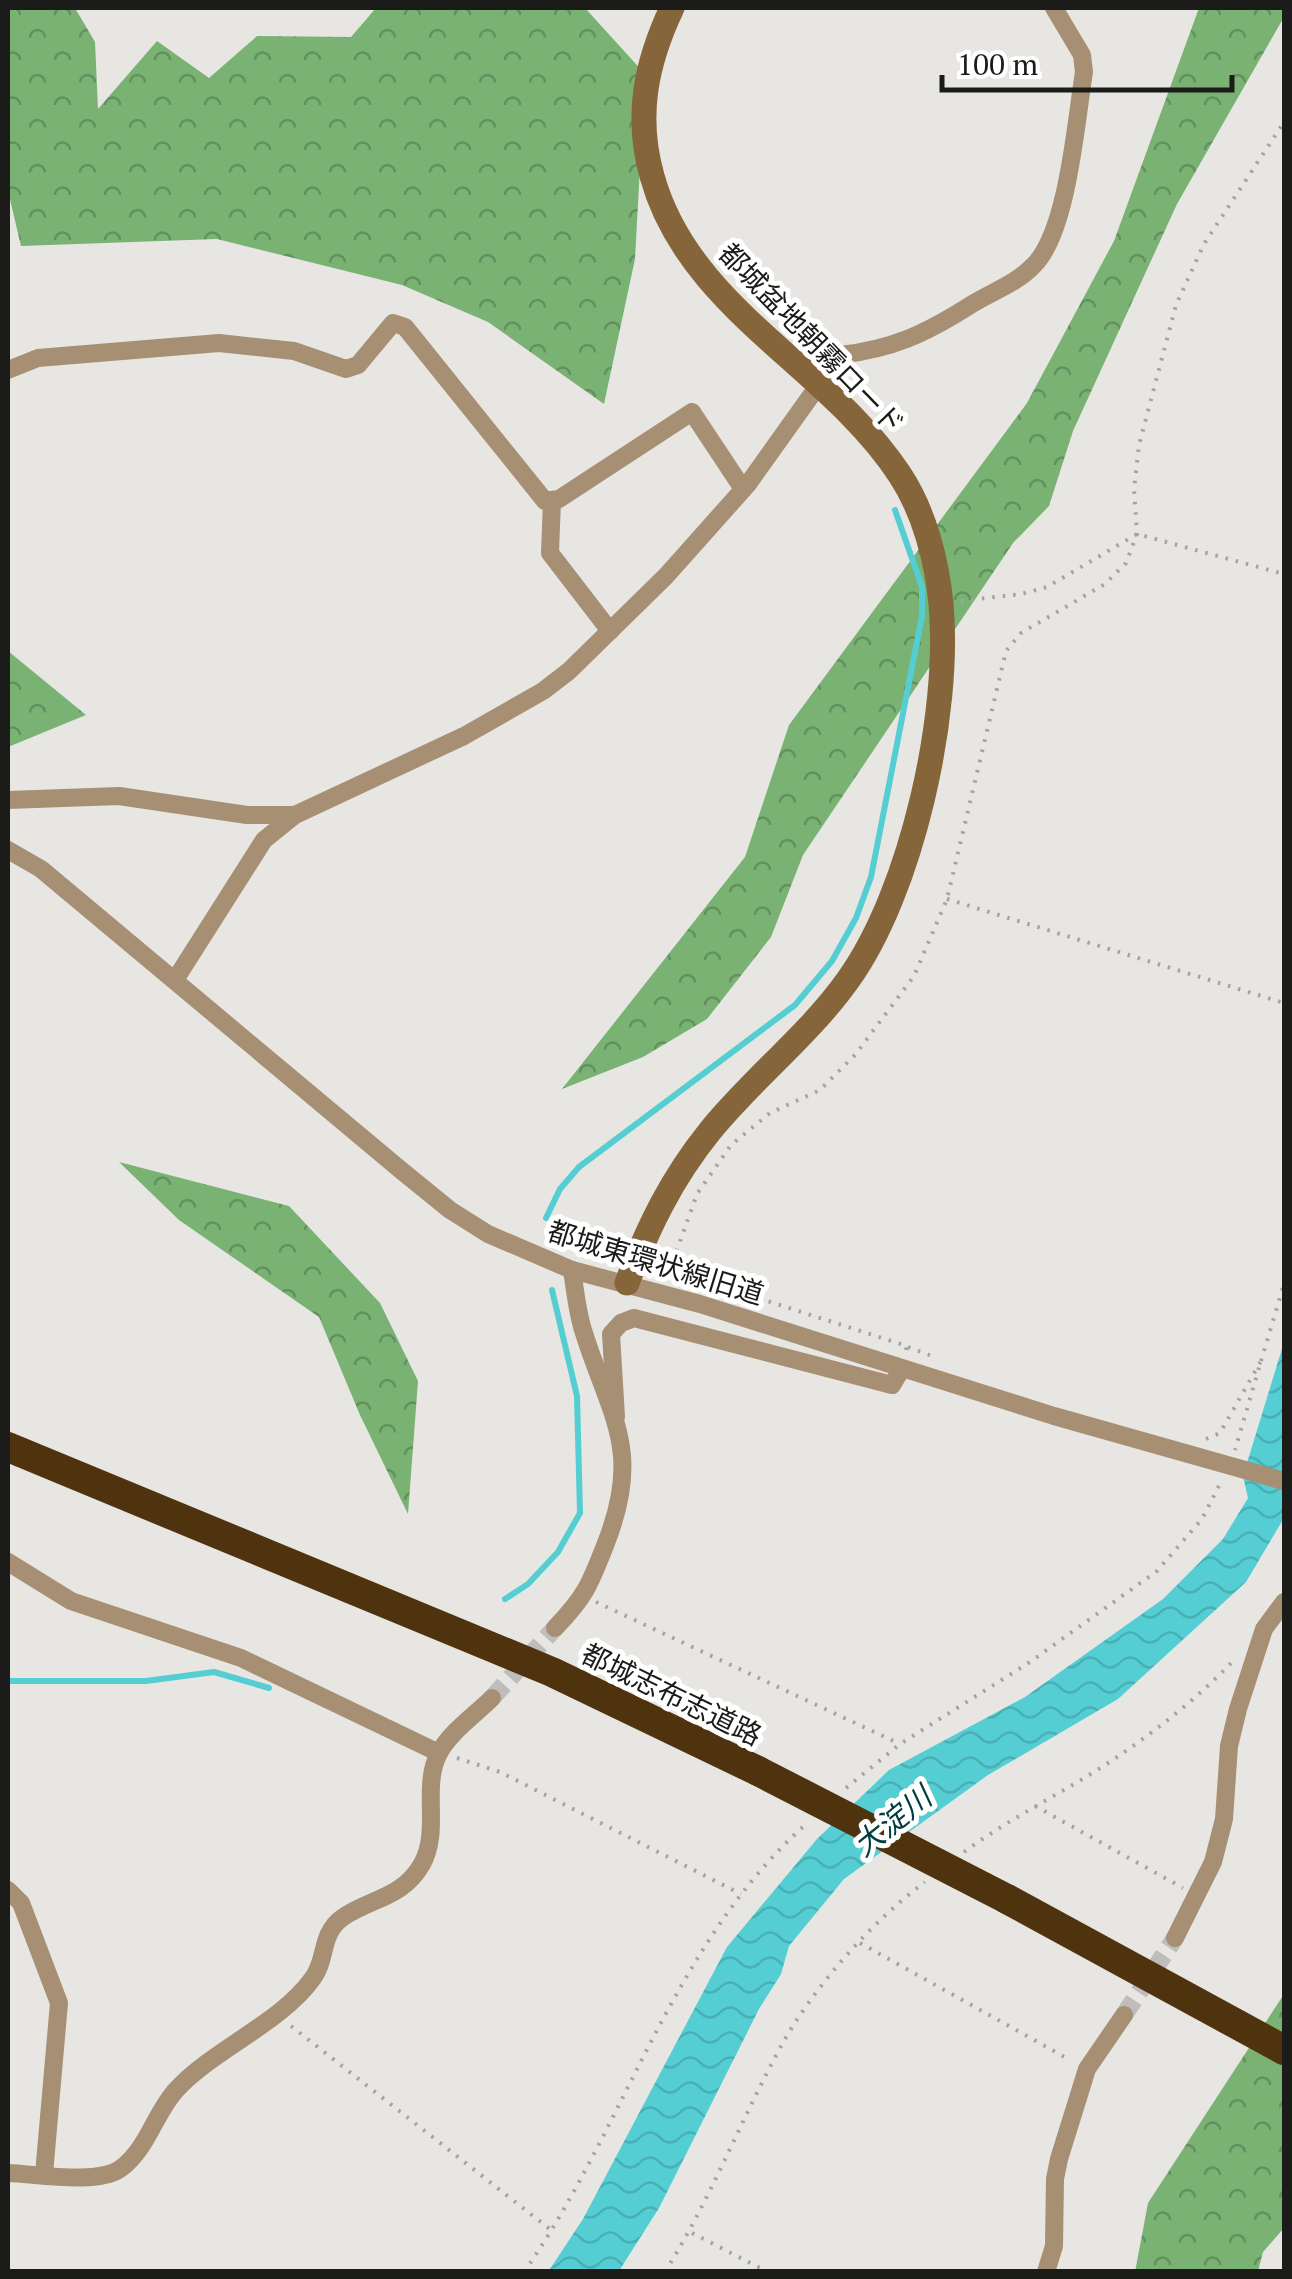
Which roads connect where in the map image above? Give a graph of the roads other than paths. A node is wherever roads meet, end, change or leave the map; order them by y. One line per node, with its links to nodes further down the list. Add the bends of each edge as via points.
1 (672, 8): 4 (street, 都城盆地朝霧ロード, via 654,46 643,112 645,150 660,203 698,268)
2 (1054, 8): 4 (street, via 1082,55 1084,72 1056,226 1037,263 904,342 840,354)
3 (8, 370): 6 (street, via 38,358 218,343 294,351 346,369 358,365 394,323 405,326 545,500)
4 (818, 384): 5 (street); 13 (street, 都城盆地朝霧ロード, via 865,428 902,478 936,564 943,636 938,699 912,842 885,914 849,979 676,1176)
5 (742, 489): 6 (street, via 692,412); 7 (street)
6 (552, 500): 7 (street, via 550,553)
7 (610, 631): 9 (street, via 543,692)
8 (8, 800): 9 (street, via 119,796)
9 (295, 815): 11 (street, via 264,840)
10 (8, 850): 11 (street, 都城東環状線旧道, via 41,869)
11 (176, 980): 12 (street, 都城東環状線旧道, via 450,1210)
12 (572, 1270): 13 (street, 都城東環状線旧道); 15 (street, via 582,1327)
13 (627, 1283): 14 (street, 都城東環状線旧道)
14 (901, 1370): 15 (street, via 892,1385 634,1318 611,1334); 17 (street, 都城東環状線旧道)
15 (616, 1416): 20 (street, via 622,1492 585,1597)
16 (8, 1447): 26 (highway, 都城志布志道路, bridge, via 552,1672 1007,1898)
17 (1284, 1480)
18 (8, 1562): 22 (street, via 71,1601 240,1658)
19 (1284, 1602): 24 (street, via 1264,1629 1229,1746 1224,1819 1213,1862)
20 (556, 1628)
21 (492, 1698): 22 (street)
22 (439, 1753): 28 (street, via 431,1843 412,1879 330,1929 312,1980 176,2090 121,2168 89,2178)
23 (8, 1890): 28 (street, via 21,1903 59,2003)
24 (1175, 1938)
25 (1124, 2015): 29 (street, via 1087,2069 1059,2158 1054,2246)
26 (1284, 2050)
27 (8, 2173): 28 (street)
28 (44, 2174)
29 (1046, 2272)

